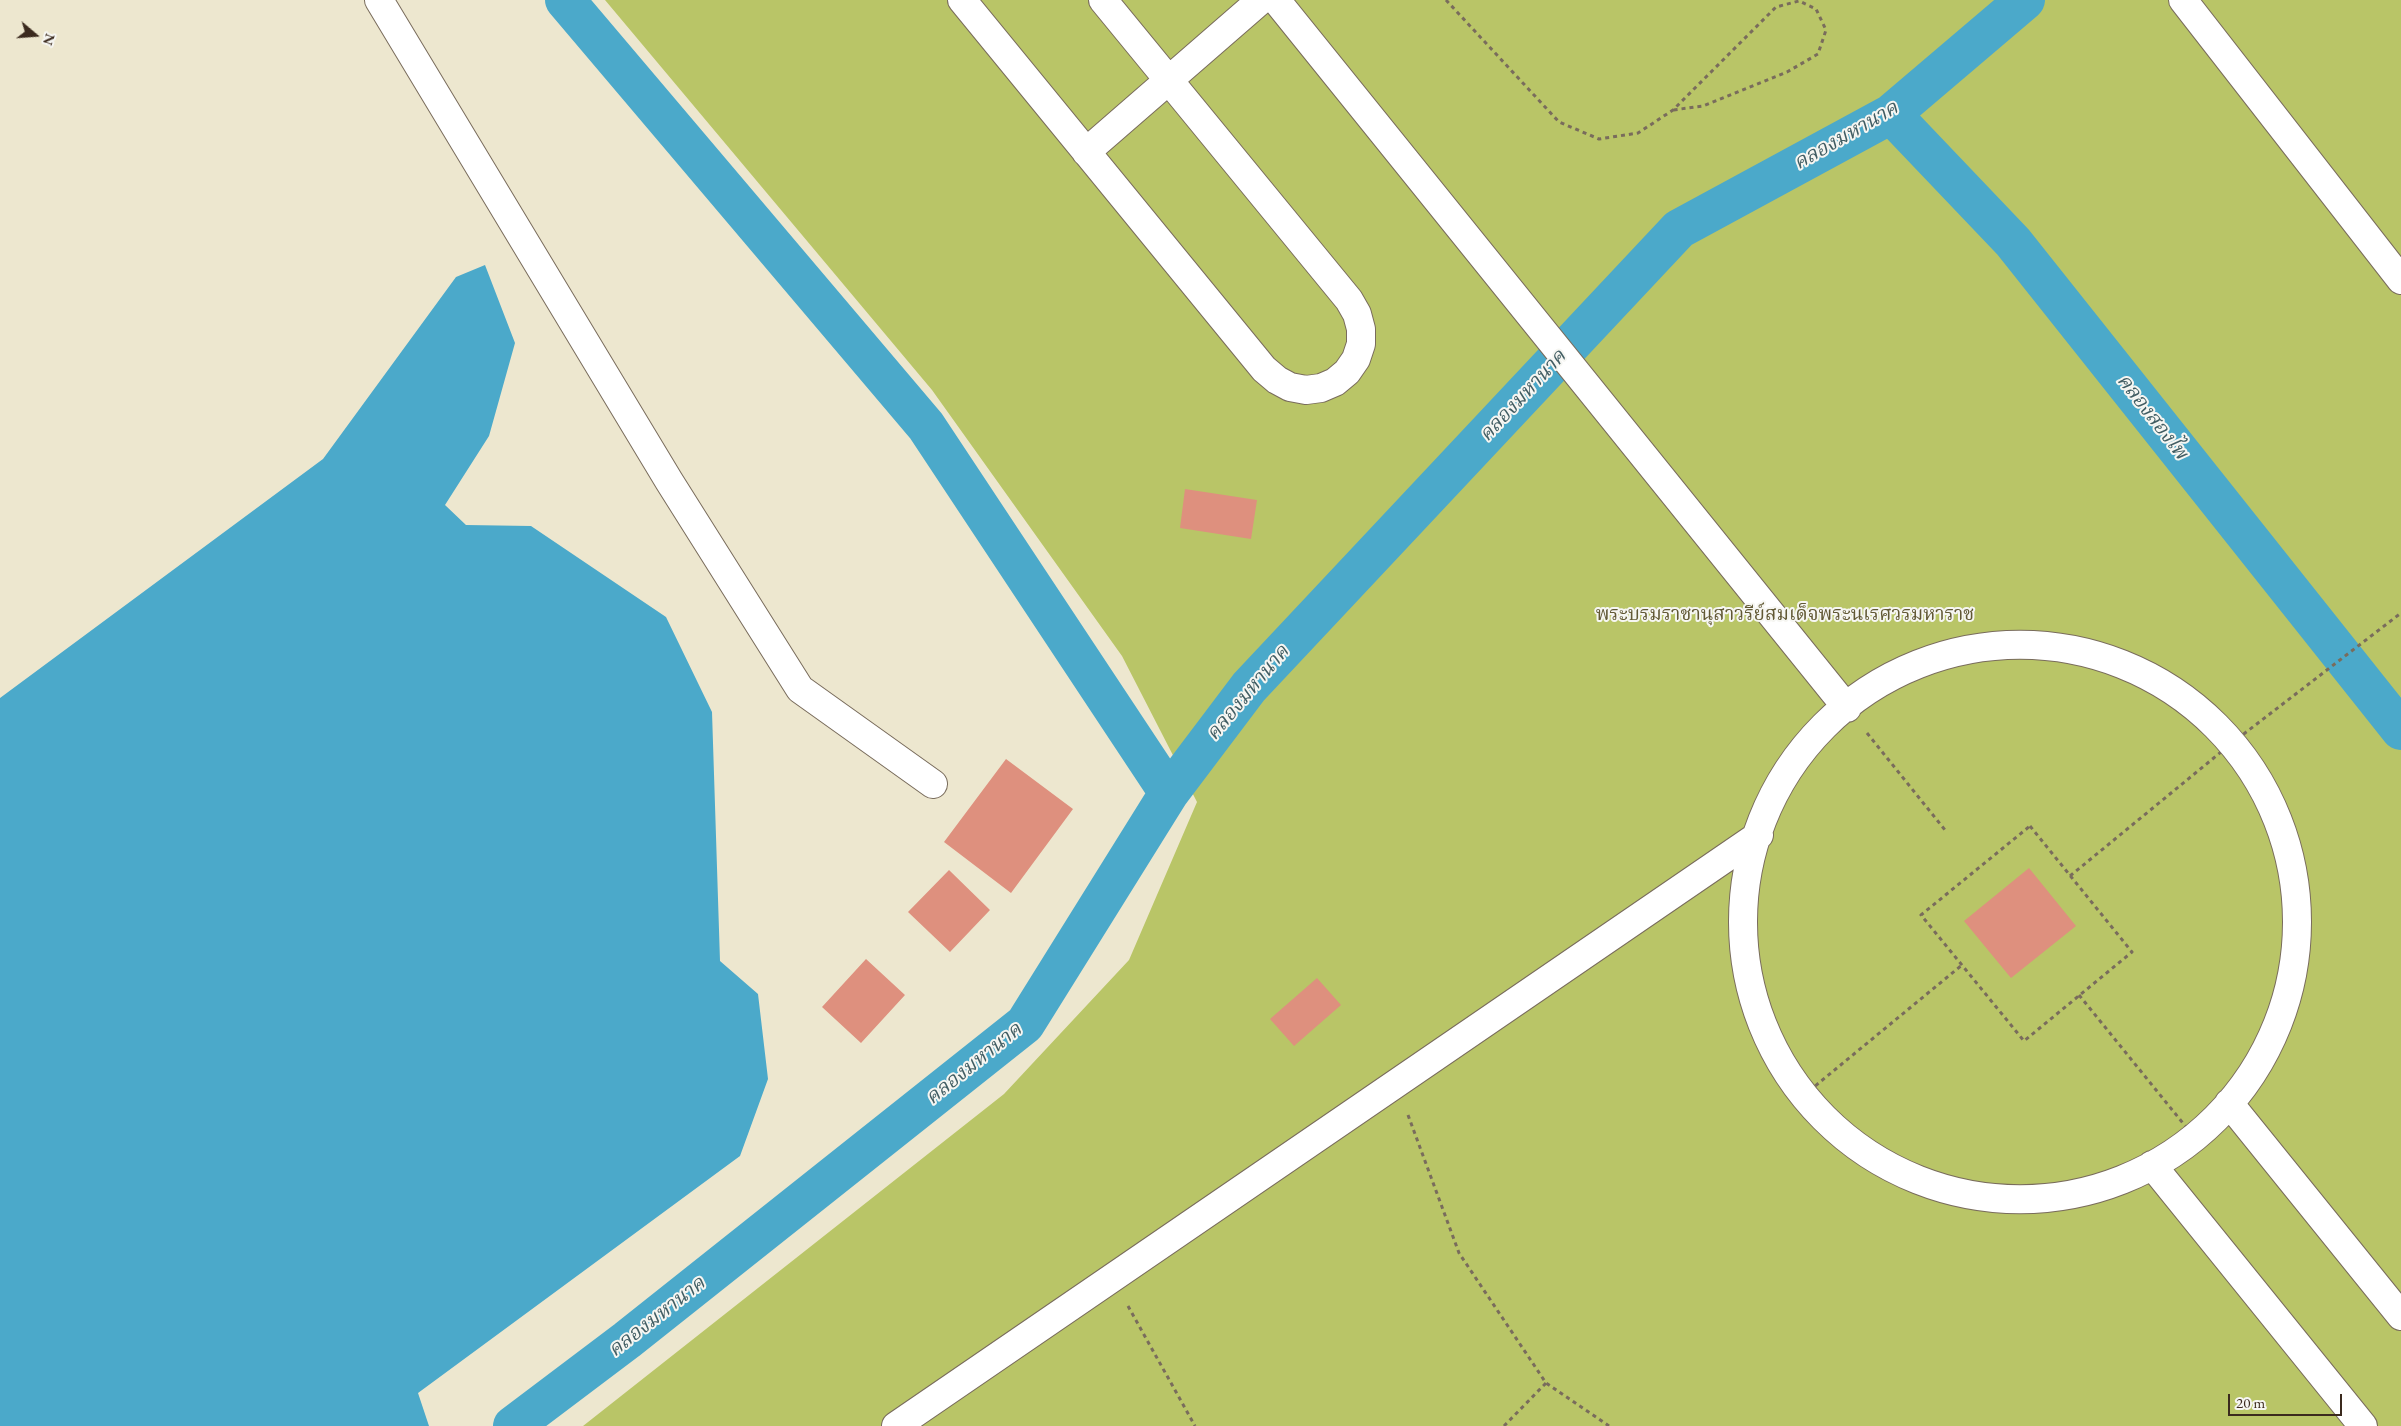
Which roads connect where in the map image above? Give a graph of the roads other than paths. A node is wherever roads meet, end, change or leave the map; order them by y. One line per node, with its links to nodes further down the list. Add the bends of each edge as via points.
1 (379, 0): 11 (street, via 669,482 800,689)
2 (962, 0): 8 (street)
3 (1103, 0): 7 (street)
4 (1261, 0): 7 (street)
5 (1276, 0): 10 (street)
6 (2183, 0): 9 (street)
7 (1169, 80): 8 (street); 8 (street, via 1349,300 1357,314 1361,344 1356,360 1347,372 1335,382 1306,390 1277,380 1264,369)
8 (1086, 152)
9 (2401, 280)
10 (1847, 708): 12 (street, via 1817,732 1773,794); 13 (street, via 1876,684 1945,653 2020,643 2095,653 2165,683 2224,731 2267,793 2292,865 2297,941 2282,1015 2247,1083)
11 (933, 784)
12 (1759, 835): 14 (street, via 1748,866 1743,942 1758,1016 1793,1084 1844,1139 1909,1179 1982,1199 2058,1199 2131,1178); 16 (street)
13 (2229, 1103): 14 (street, via 2195,1138); 15 (street)
14 (2152, 1165): 17 (street)
15 (2401, 1316)
16 (896, 1426)
17 (2363, 1426)

